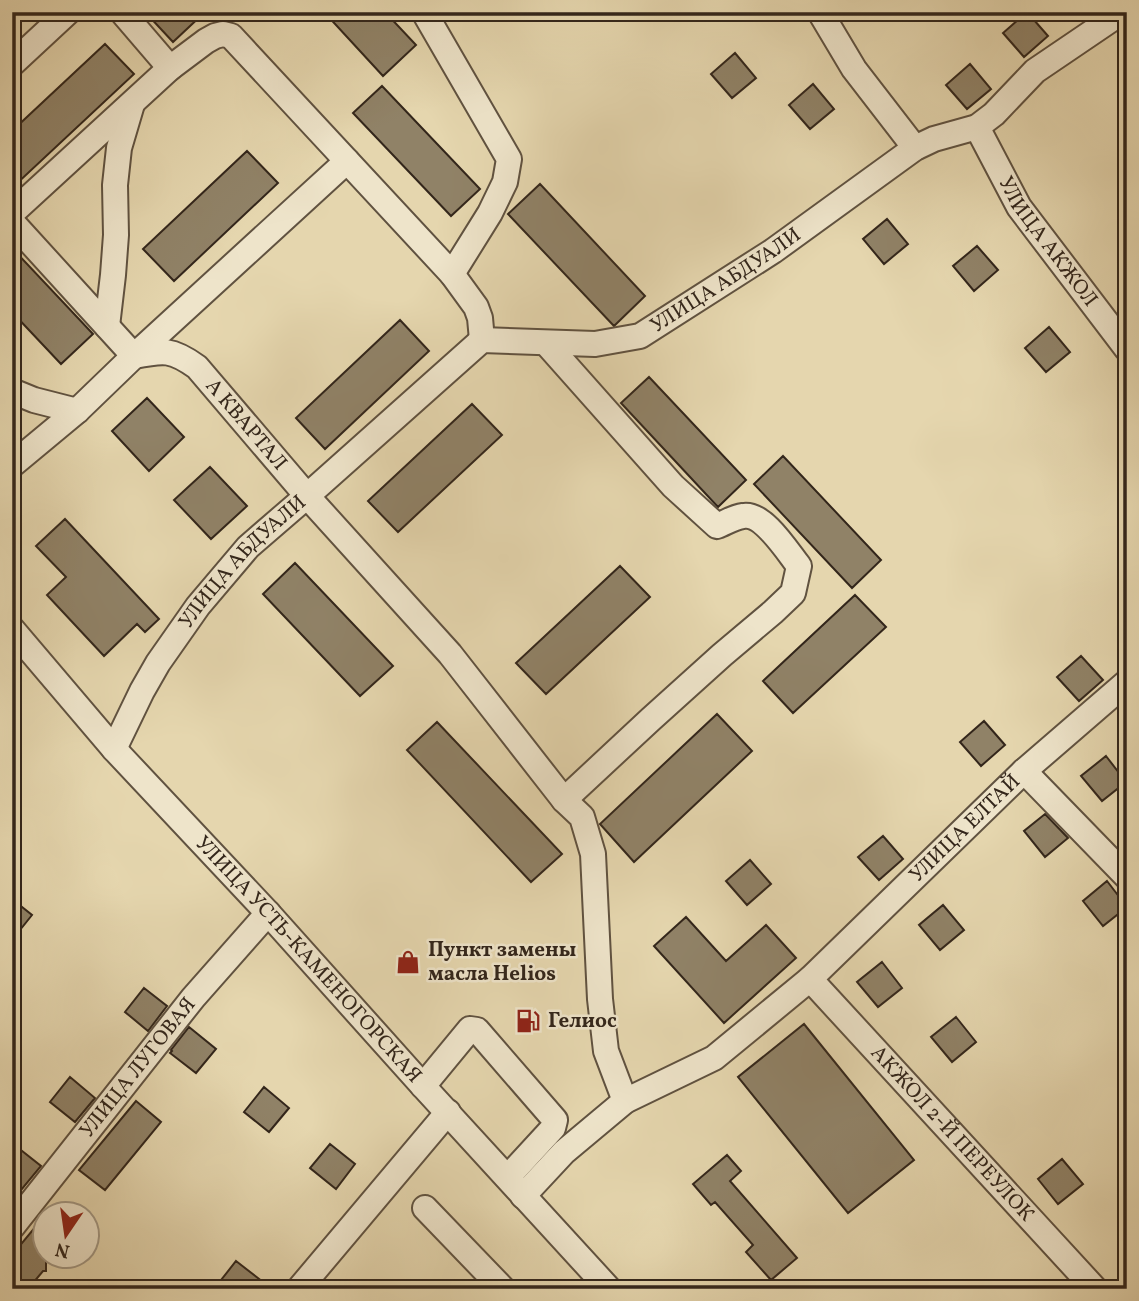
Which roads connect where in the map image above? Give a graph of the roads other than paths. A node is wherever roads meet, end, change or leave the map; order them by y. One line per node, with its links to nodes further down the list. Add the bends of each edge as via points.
1 (68, 12): 6 (street)
2 (122, 12): 7 (street)
3 (424, 12): 14 (street, via 509,159 505,181 490,213)
4 (820, 12): 10 (street, via 854,69)
5 (1122, 12): 9 (street, УЛИЦА АБДУАЛИ, via 1035,71)
6 (12, 64)
7 (170, 68): 8 (street); 11 (street, via 215,36 231,36)
8 (132, 104): 12 (street); 15 (street, via 118,148 114,275)
9 (978, 127): 10 (street, УЛИЦА АБДУАЛИ); 18 (street, УЛИЦА АКЖОЛ, via 1019,207)
10 (915, 148): 17 (street, УЛИЦА АБДУАЛИ, via 774,251 640,336 594,344)
11 (347, 161): 14 (street); 19 (street)
12 (12, 213)
13 (12, 222): 15 (street)
14 (452, 274): 16 (street, via 476,307)
15 (107, 326): 19 (street)
16 (482, 340): 17 (street, УЛИЦА АБДУАЛИ); 23 (street, УЛИЦА АБДУАЛИ)
17 (546, 343): 28 (street, via 674,486 717,526 744,515 759,519 799,566 793,593)
18 (1127, 349)
19 (134, 356): 21 (street); 23 (street, А КВАРТАЛ, via 168,352 197,367)
20 (12, 391): 21 (street)
21 (77, 411): 22 (street)
22 (12, 465)
23 (307, 496): 26 (street, УЛИЦА АБДУАЛИ, via 248,547 198,606 158,663); 28 (street, А КВАРТАЛ, via 450,654)
24 (12, 629): 26 (street, УЛИЦА УСТЬ-КАМЕНОГОРСКАЯ)
25 (1127, 682): 27 (street, УЛИЦА ЕЛТАЙ)
26 (114, 749): 30 (street, УЛИЦА УСТЬ-КАМЕНОГОРСКАЯ)
27 (1024, 771): 29 (street); 31 (street, УЛИЦА ЕЛТАЙ)
28 (564, 800): 33 (street, А КВАРТАЛ, via 582,817 593,854 606,1051)
29 (1127, 877)
30 (268, 913): 32 (street, УЛИЦА УСТЬ-КАМЕНОГОРСКАЯ); 37 (street, УЛИЦА ЛУГОВАЯ, via 193,998)
31 (810, 979): 33 (street, УЛИЦА ЕЛТАЙ, via 714,1058); 41 (street, АКЖОЛ 2-Й ПЕРЕУЛОК)
32 (423, 1086): 34 (street, УЛИЦА УСТЬ-КАМЕНОГОРСКАЯ); 35 (street, via 470,1030 477,1030 555,1120)
33 (625, 1101): 35 (street, УЛИЦА ЕЛТАЙ)
34 (448, 1112): 35 (street, УЛИЦА УСТЬ-КАМЕНОГОРСКАЯ); 38 (street)
35 (516, 1187): 40 (street, УЛИЦА УСТЬ-КАМЕНОГОРСКАЯ)
36 (425, 1208): 39 (street)
37 (12, 1227)
38 (299, 1289)
39 (503, 1289)
40 (609, 1289)
41 (1095, 1289)

